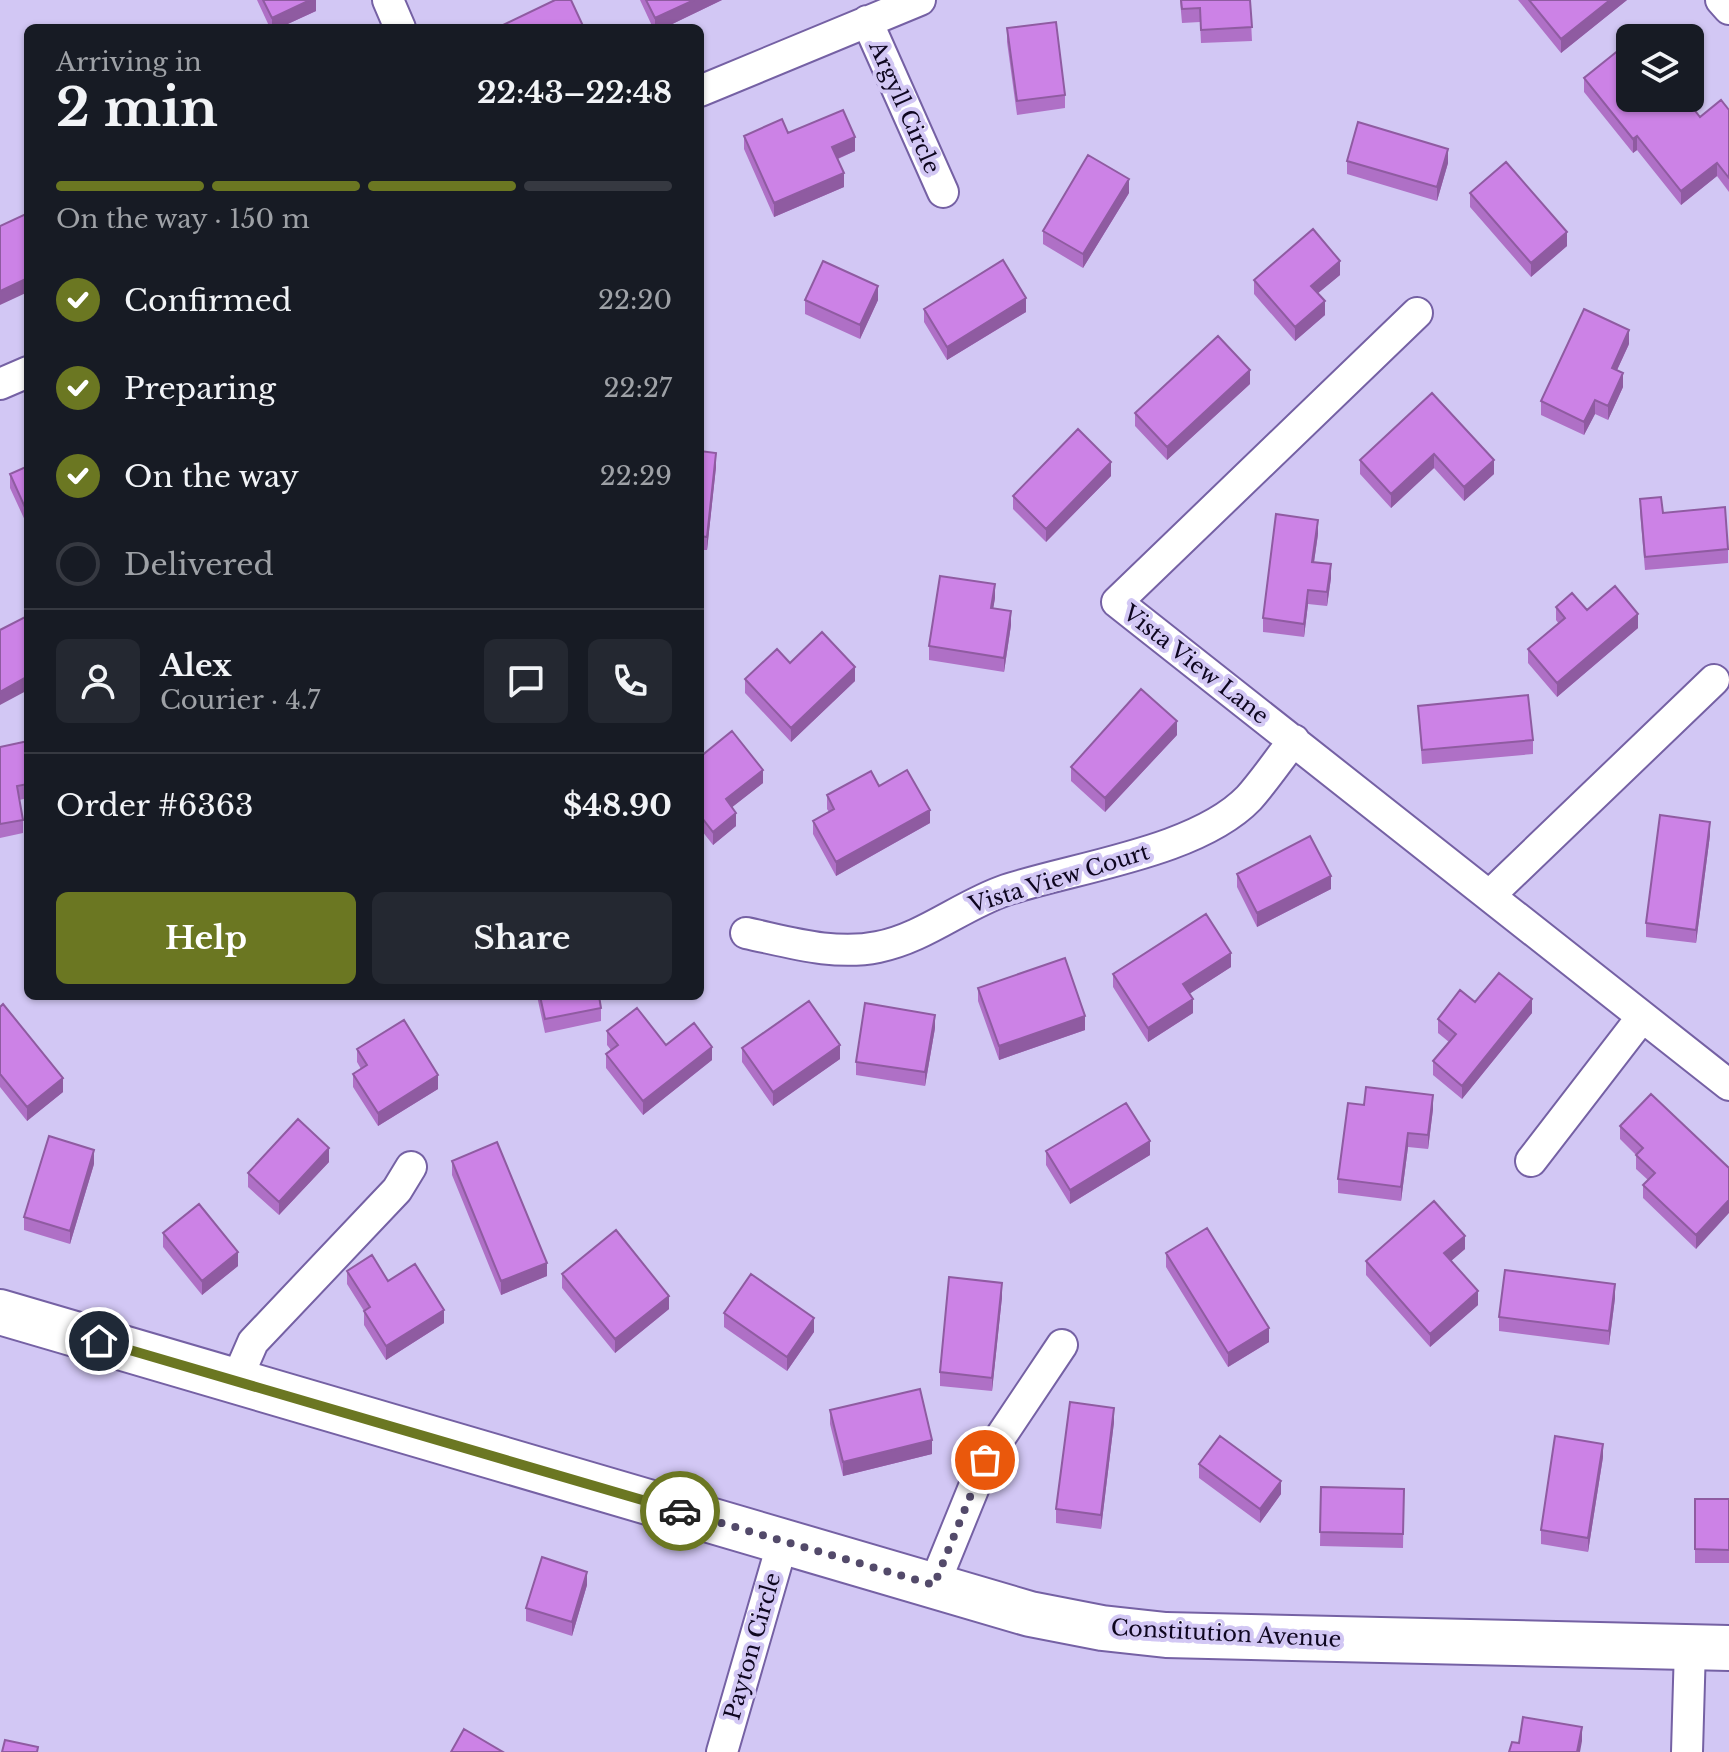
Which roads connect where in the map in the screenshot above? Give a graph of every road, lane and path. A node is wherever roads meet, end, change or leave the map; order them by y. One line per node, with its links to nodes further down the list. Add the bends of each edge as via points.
1 (388, 0): 6 (street)
2 (920, 0): 5 (street)
3 (1721, 0): 4 (street)
4 (1729, 9)
5 (867, 21): 7 (street); 8 (street, Argyll Circle)
6 (398, 24)
7 (704, 89)
8 (943, 192)
9 (1417, 313): 13 (street, Vista View Lane, via 1117,602)
10 (24, 374): 11 (street)
11 (0, 384)
12 (1714, 680): 14 (street)
13 (1294, 740): 14 (street, Vista View Lane); 15 (street, Vista View Court, via 1248,799 1223,818 1166,845 1005,891 909,938 840,950)
14 (1490, 895): 16 (street, Vista View Lane)
15 (746, 933)
16 (1642, 1017): 17 (street, Vista View Lane); 18 (street)
17 (1729, 1085)
18 (1531, 1161)
19 (411, 1167): 22 (street, via 397,1190 253,1342)
20 (0, 1312): 22 (main road, Constitution Avenue)
21 (1062, 1345): 24 (street, via 985,1460)
22 (236, 1381): 23 (main road, Constitution Avenue)
23 (783, 1541): 24 (main road, Constitution Avenue); 26 (street, Payton Circle)
24 (934, 1585): 25 (main road, Constitution Avenue, via 1030,1614 1166,1635)
25 (1709, 1647): 27 (street)
26 (722, 1752)
27 (1687, 1752)

